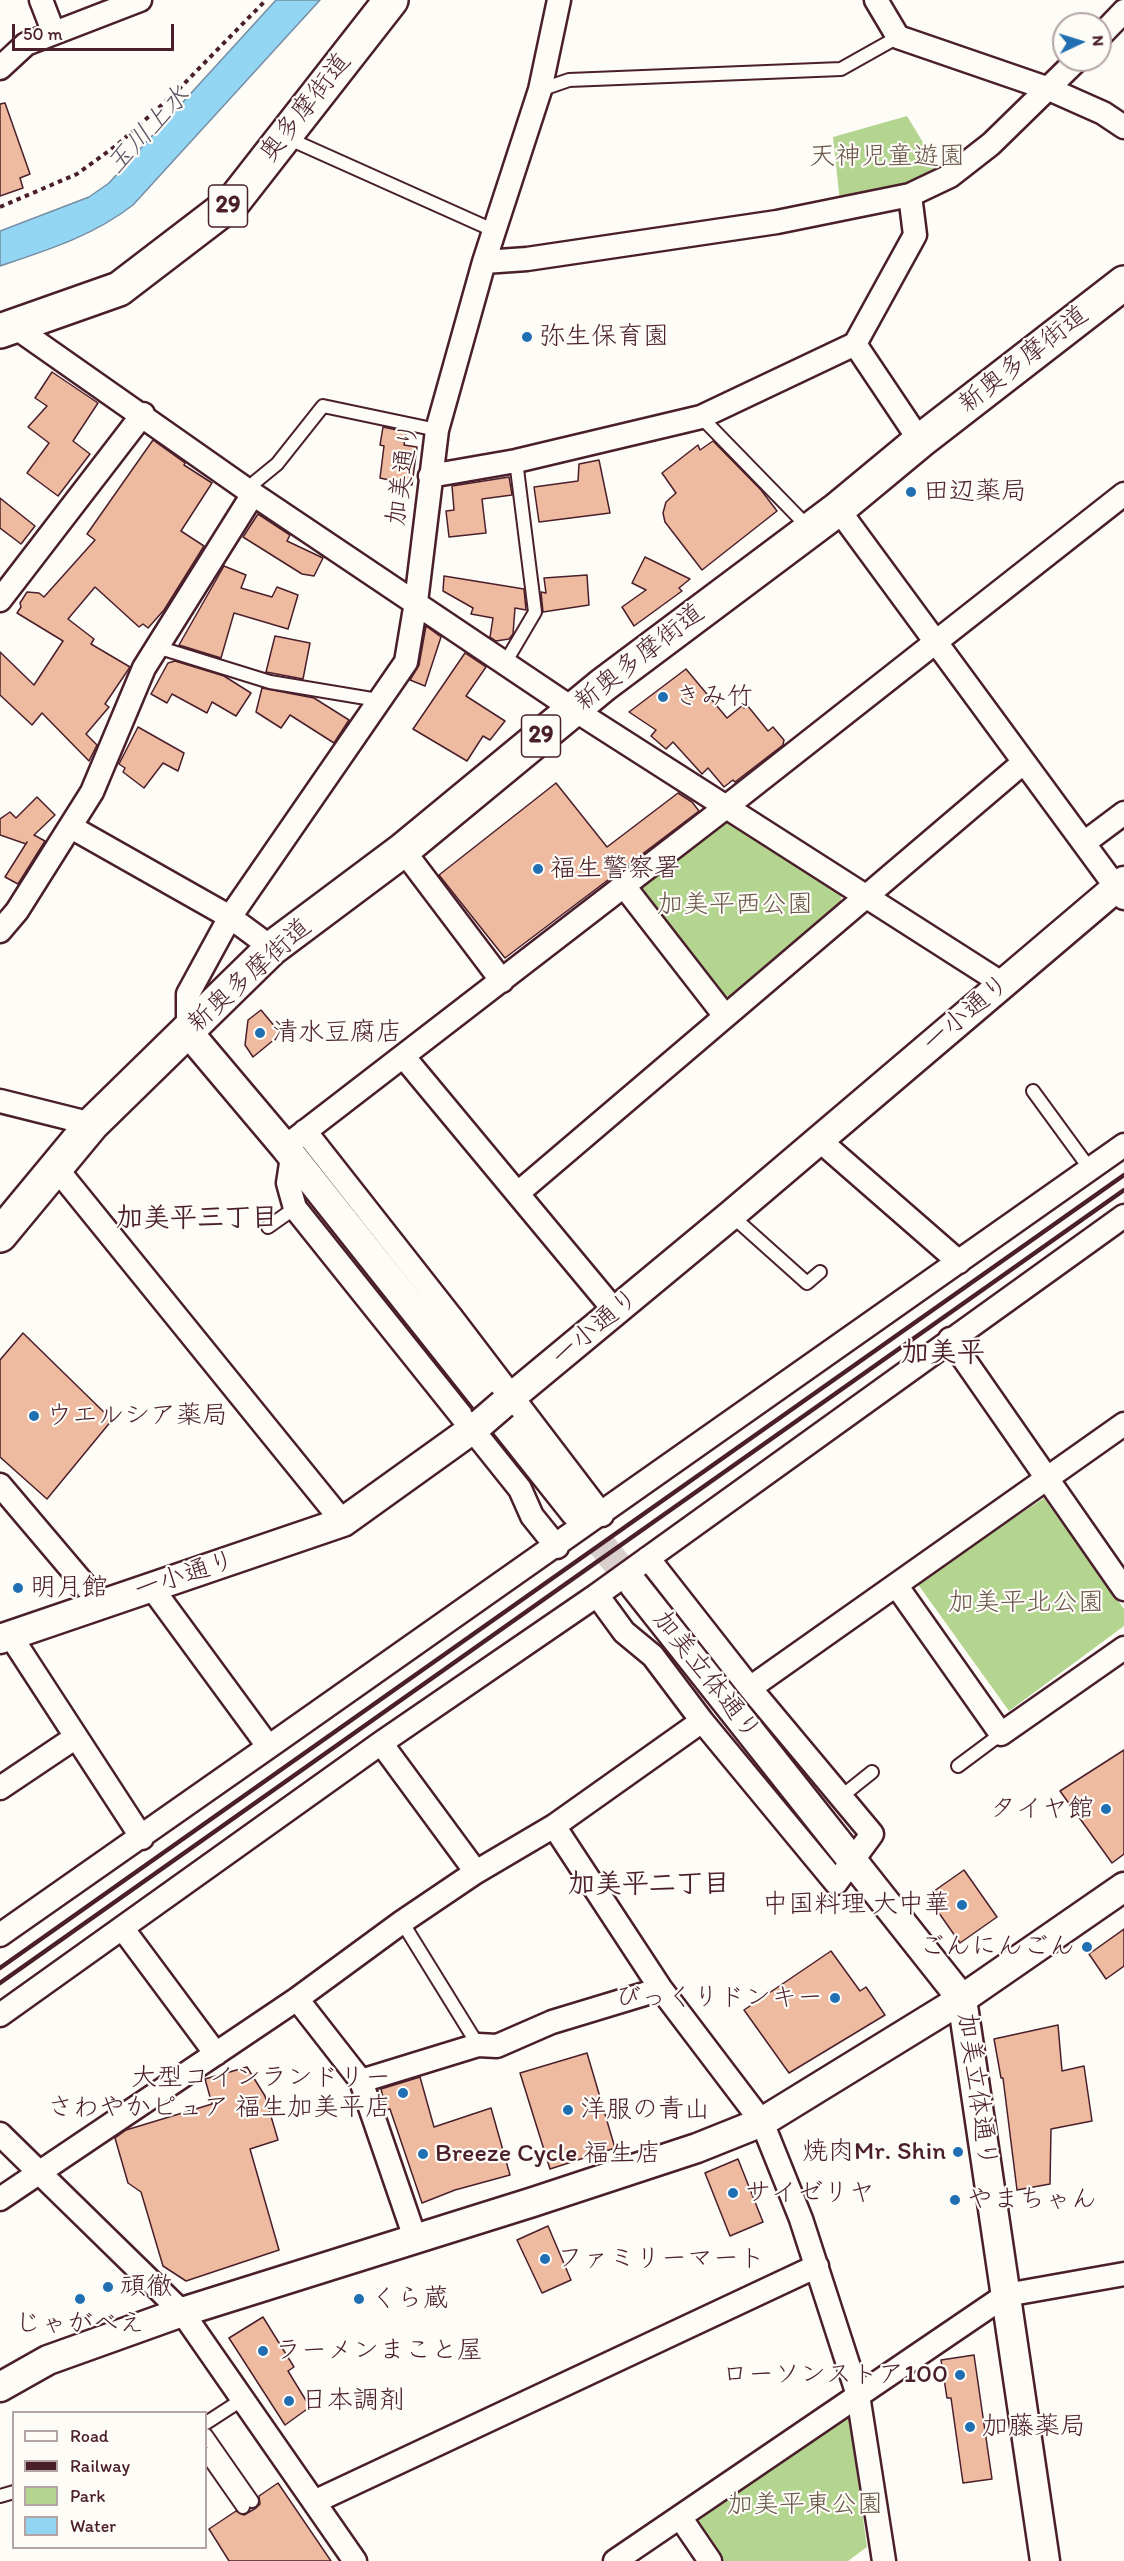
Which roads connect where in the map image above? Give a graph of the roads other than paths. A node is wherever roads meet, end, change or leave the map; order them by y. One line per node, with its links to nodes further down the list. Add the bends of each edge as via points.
1 (40, 0): 8 (street)
2 (140, 0): 8 (street)
3 (391, 0): 15 (main road, 奥多摩街道 / 29)
4 (559, 0): 13 (street, 加美通り)
5 (876, 0): 9 (street)
6 (1124, 10): 7 (street)
7 (1112, 23)
8 (53, 32): 10 (street, via 26,44)
9 (898, 37): 12 (street); 13 (lane, via 841,69 569,80)
10 (0, 68)
11 (1065, 72): 12 (street)
12 (1049, 89): 14 (street); 16 (street, via 991,144 950,176)
13 (540, 90): 17 (street, 加美通り)
14 (1124, 127)
15 (284, 136): 17 (lane); 20 (main road, 奥多摩街道 / 29, via 234,201 119,289)
16 (910, 195): 18 (street, via 777,222); 21 (street, via 915,235)
17 (495, 231): 18 (street, 加美通り)
18 (484, 262): 24 (street, 加美通り)
19 (1124, 283): 25 (main road, 新奥多摩街道 / 29)
20 (8, 329): 22 (street)
21 (855, 344): 23 (street); 25 (street)
22 (143, 414): 28 (street); 32 (street)
23 (701, 417): 26 (street); 31 (lane)
24 (437, 430): 27 (street, 加美通り); 28 (lane, via 323,406 277,464 255,482)
25 (920, 441): 30 (main road, 新奥多摩街道 / 29)
26 (516, 461): 27 (street); 36 (lane, via 536,612)
27 (430, 476): 33 (street, 加美通り)
28 (253, 494): 33 (street); 35 (street)
29 (1124, 494): 34 (street)
30 (838, 509): 31 (main road, 新奥多摩街道 / 29); 34 (street)
31 (810, 529): 38 (main road, 新奥多摩街道 / 29)
32 (0, 600)
33 (416, 602): 36 (street); 37 (street, 加美通り, via 406,663)
34 (936, 642): 39 (street); 40 (street)
35 (157, 647): 37 (lane, via 270,682); 42 (street, via 144,668 92,792)
36 (506, 663): 38 (street)
37 (378, 700): 48 (street, 加美通り)
38 (573, 709): 40 (street); 44 (main road, 新奥多摩街道 / 29)
39 (1024, 762): 43 (street); 47 (street)
40 (726, 807): 45 (street); 47 (street)
41 (1124, 813): 43 (street)
42 (71, 827): 48 (street); 49 (street)
43 (1084, 843): 46 (street)
44 (403, 850): 50 (main road, 新奥多摩街道 / 29); 51 (street)
45 (624, 886): 51 (street); 53 (street)
46 (1121, 889): 52 (street, 一小通り)
47 (866, 897): 52 (street); 53 (street)
48 (230, 917): 50 (street); 54 (street, 加美通り, via 188,994)
49 (0, 931)
50 (272, 948): 54 (main road, 新奥多摩街道 / 29)
51 (502, 981): 55 (street)
52 (1003, 984): 59 (street, 一小通り)
53 (725, 1016): 64 (street)
54 (188, 1032): 58 (main road, 新奥多摩街道 / 29); 61 (street)
55 (403, 1056): 61 (street); 64 (street)
56 (1033, 1091): 63 (lane)
57 (0, 1101): 58 (street)
58 (92, 1125): 62 (main road, 新奥多摩街道 / 29)
59 (818, 1139): 66 (street, 一小通り); 70 (street)
60 (1124, 1145): 63 (street)
61 (297, 1152): 65 (street, via 288,1183); 74 (street, via 452,1318); 79 (street)
62 (56, 1168): 69 (main road, 新奥多摩街道 / 29); 80 (street)
63 (1090, 1169): 70 (street)
64 (518, 1193): 72 (street)
65 (295, 1208): 68 (lane); 76 (street)
66 (731, 1215): 71 (lane, via 807,1283); 72 (street, 一小通り)
67 (1124, 1216): 73 (street)
68 (268, 1227)
69 (0, 1235)
70 (959, 1262): 79 (street)
71 (820, 1272)
72 (615, 1311): 74 (street, 一小通り)
73 (950, 1339): 77 (street); 82 (street)
74 (507, 1401): 76 (street, 一小通り, bridge); 79 (street)
75 (1124, 1424): 77 (street)
76 (476, 1426): 80 (street, 一小通り); 81 (street, via 520,1489 532,1516)
77 (1047, 1478): 84 (street); 86 (street)
78 (0, 1485): 88 (street)
79 (589, 1514): 81 (street)
80 (343, 1522): 85 (street, 一小通り)
81 (557, 1547): 96 (street)
82 (648, 1558): 87 (street); 91 (street)
83 (634, 1585): 103 (street, 加美立体通り)
84 (896, 1585): 91 (street); 93 (street)
85 (152, 1588): 88 (street, 一小通り); 96 (street)
86 (1124, 1589)
87 (597, 1595): 92 (street, via 624,1632 653,1656); 95 (street)
88 (100, 1603): 89 (street, 一小通り)
89 (5, 1637): 94 (street)
90 (1124, 1648): 93 (street)
91 (750, 1688): 100 (street)
92 (702, 1721): 101 (street); 103 (street, via 836,1882)
93 (1001, 1734): 97 (lane)
94 (76, 1737): 99 (street); 102 (street)
95 (381, 1743): 104 (street); 107 (street)
96 (267, 1746): 102 (street)
97 (958, 1766)
98 (872, 1772): 100 (lane)
99 (0, 1788)
100 (842, 1796): 103 (street, via 872,1833)
101 (554, 1826): 104 (street); 109 (street)
102 (142, 1838): 108 (street)
103 (853, 1862): 111 (street, 加美立体通り)
104 (476, 1872): 106 (street)
105 (1124, 1887): 111 (street)
106 (402, 1922): 110 (street); 113 (lane)
107 (123, 1929): 112 (street); 114 (street)
108 (1, 1932)
109 (662, 1989): 113 (street, via 552,2022 497,2046); 116 (street)
110 (297, 1999): 114 (street); 115 (street)
111 (962, 1999): 116 (street); 123 (street, 加美立体通り)
112 (0, 2015)
113 (478, 2044): 115 (street)
114 (216, 2054): 118 (street)
115 (361, 2081): 120 (street)
116 (762, 2122): 120 (street, via 686,2152); 121 (street)
117 (0, 2134): 118 (street)
118 (40, 2172): 119 (street); 124 (street)
119 (0, 2199)
120 (415, 2238): 124 (street)
121 (817, 2266): 126 (street); 131 (street)
122 (1124, 2274): 123 (street)
123 (1006, 2295): 126 (street); 137 (street, 加美立体通り)
124 (182, 2312): 125 (street, via 48,2360); 127 (street)
125 (0, 2387)
126 (858, 2395): 132 (street); 133 (street)
127 (243, 2399): 128 (lane); 131 (street)
128 (207, 2422)
129 (207, 2437): 130 (lane, via 247,2504)
130 (207, 2455)
131 (314, 2502): 134 (street)
132 (680, 2517): 135 (street); 136 (street)
133 (876, 2557)
134 (355, 2561)
135 (615, 2561)
136 (710, 2561)
137 (1046, 2561)

